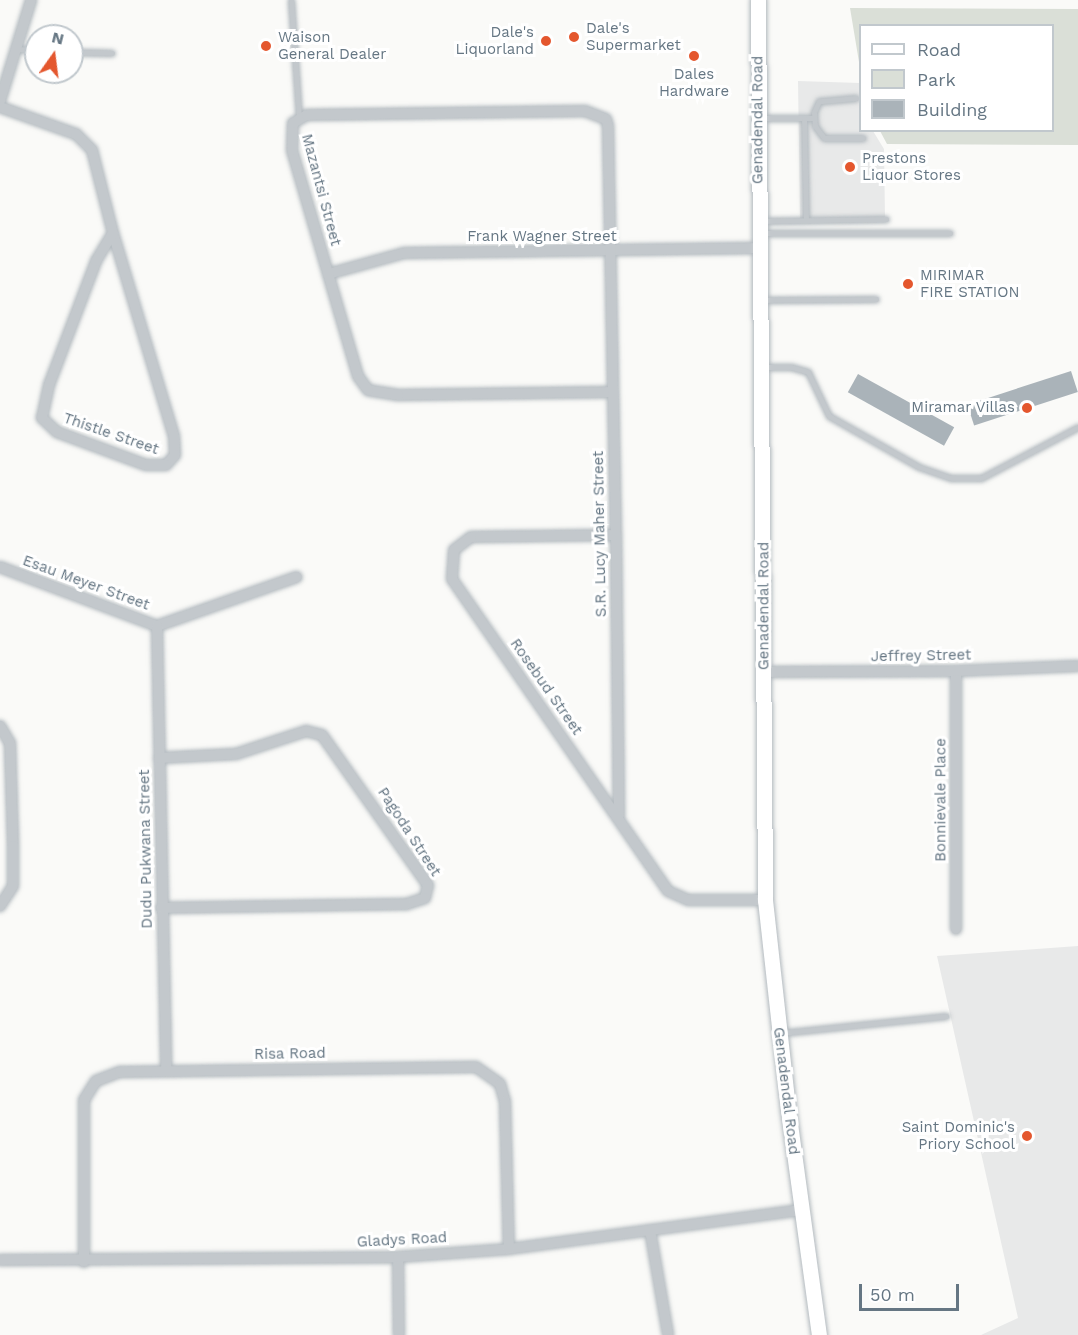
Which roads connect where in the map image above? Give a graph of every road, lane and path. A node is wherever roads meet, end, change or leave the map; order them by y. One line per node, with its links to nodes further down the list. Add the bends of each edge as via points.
1 (31, 0): 4 (street)
2 (291, 0): 11 (lane)
3 (758, 0): 12 (street, Genadendal Road)
4 (16, 49): 5 (lane); 9 (street)
5 (24, 49)
6 (84, 52): 7 (lane)
7 (111, 53)
8 (856, 98): 14 (lane, via 824,98 816,107)
9 (0, 101)
10 (0, 107): 18 (street, Thistle Street, via 76,134 88,144)
11 (299, 118): 21 (street, Mazantsi Street, via 585,111 602,115 608,126); 22 (street, Mazantsi Street, via 291,129 292,150)
12 (758, 118): 13 (lane); 20 (street, Genadendal Road)
13 (804, 118): 14 (lane); 17 (lane)
14 (814, 118): 15 (lane, via 824,138)
15 (863, 138)
16 (886, 219): 17 (lane)
17 (806, 220): 20 (lane)
18 (113, 233): 18 (street, Thistle Street, via 174,436 175,454 166,465 147,465 57,432 42,418 49,385 96,261)
19 (950, 233): 20 (lane)
20 (759, 234): 21 (street, Frank Wagner Street); 24 (street, Genadendal Road)
21 (611, 252): 22 (street, Frank Wagner Street, via 404,253); 26 (street, S.R. Lucy Maher Street)
22 (328, 274): 26 (street, Mazantsi Street, via 358,376 375,393)
23 (876, 299): 24 (lane)
24 (760, 300): 25 (street, Genadendal Road)
25 (762, 367): 27 (lane, via 791,367 808,372 829,416 919,467 951,478 981,478); 34 (street, Genadendal Road)
26 (613, 392): 28 (street, S.R. Lucy Maher Street)
27 (1078, 427)
28 (616, 535): 37 (street, S.R. Lucy Maher Street); 37 (street, Rosebud Street, via 481,535 462,542 454,550 451,570 459,591)
29 (0, 567): 31 (street, Esau Meyer Street)
30 (297, 576): 31 (street, Esau Meyer Street)
31 (157, 626): 36 (street, Dudu Pukwana Street)
32 (1078, 666): 33 (street, Jeffrey Street)
33 (956, 671): 34 (street, Jeffrey Street); 41 (street, Bonnievale Place)
34 (764, 672): 38 (street, Genadendal Road)
35 (0, 726): 39 (street, via 10,743 13,886)
36 (159, 758): 40 (street, Dudu Pukwana Street); 40 (street, Pagoda Street, via 236,754 306,731 322,735 423,876 428,892 418,902 406,904)
37 (619, 815): 38 (street, Rosebud Street, via 657,879 678,898)
38 (765, 900): 43 (street, Genadendal Road)
39 (0, 906)
40 (161, 908): 44 (street, Dudu Pukwana Street)
41 (956, 929)
42 (946, 1016): 43 (lane)
43 (779, 1033): 45 (street, Genadendal Road)
44 (166, 1071): 47 (street, Risa Road, via 476,1067 500,1084 505,1101); 50 (street, Risa Road, via 120,1072 96,1081 88,1089 82,1119)
45 (803, 1210): 46 (street, Gladys Road); 53 (street, Genadendal Road)
46 (650, 1230): 47 (street, Gladys Road); 51 (street)
47 (510, 1249): 48 (street, Gladys Road)
48 (398, 1257): 50 (street, Gladys Road); 52 (street)
49 (0, 1260): 50 (street, Gladys Road)
50 (84, 1262)
51 (668, 1334)
52 (399, 1335)
53 (819, 1335)

